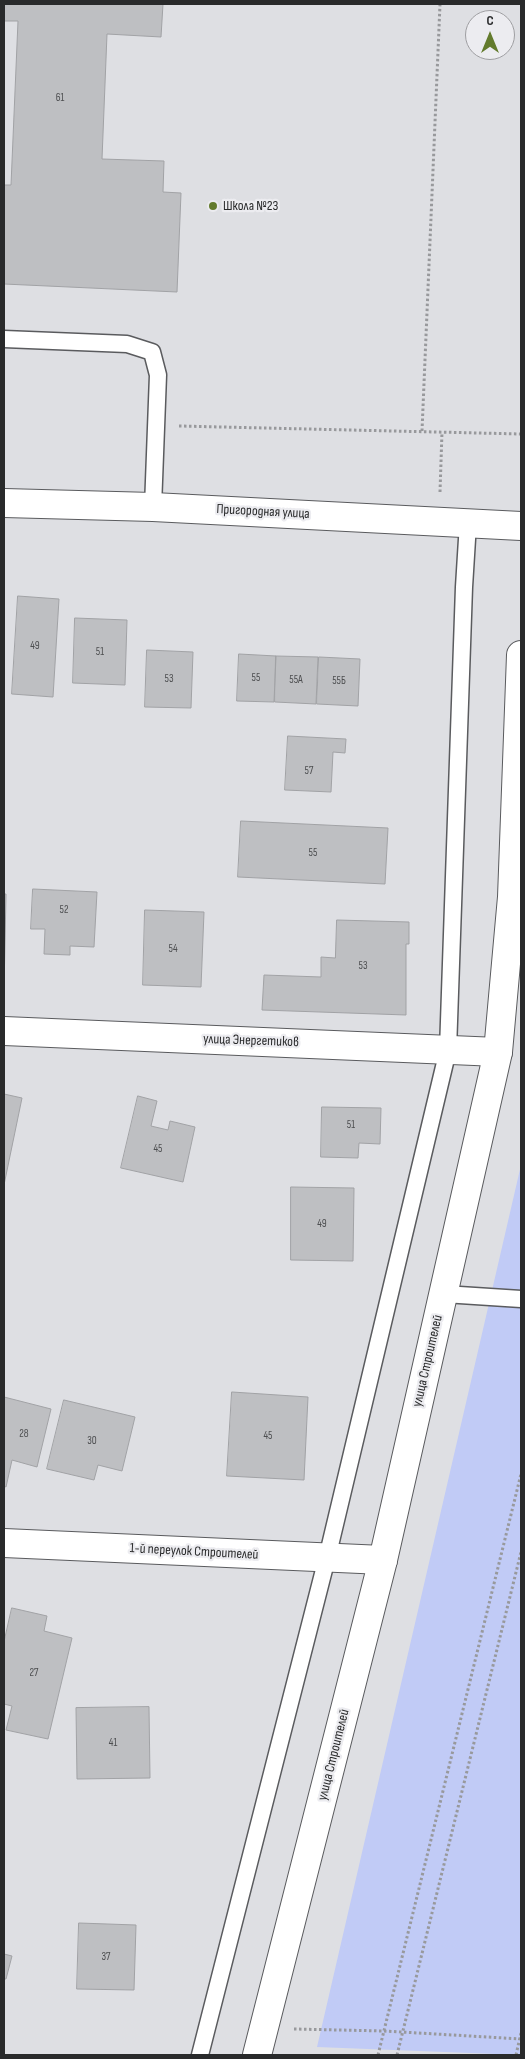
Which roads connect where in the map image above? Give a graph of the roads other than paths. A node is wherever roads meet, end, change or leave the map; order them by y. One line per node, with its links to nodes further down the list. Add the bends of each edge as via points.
1 (4, 339): 3 (lane, via 127,344 152,352 158,375)
2 (4, 503): 3 (street, Пригородная улица)
3 (153, 507): 4 (street, Пригородная улица)
4 (468, 523): 5 (street, Пригородная улица); 8 (lane)
5 (521, 526)
6 (521, 655): 9 (street, улица Строителей, via 512,897)
7 (4, 1031): 8 (street, улица Энергетиков)
8 (448, 1050): 9 (street, улица Энергетиков); 13 (lane)
9 (498, 1052): 10 (street, улица Строителей)
10 (444, 1294): 11 (lane); 14 (street, улица Строителей)
11 (521, 1299)
12 (4, 1543): 13 (street, 1-й переулок Строителей)
13 (327, 1558): 14 (street, 1-й переулок Строителей); 15 (lane)
14 (383, 1560): 16 (street, улица Строителей)
15 (200, 2055)
16 (257, 2055)

